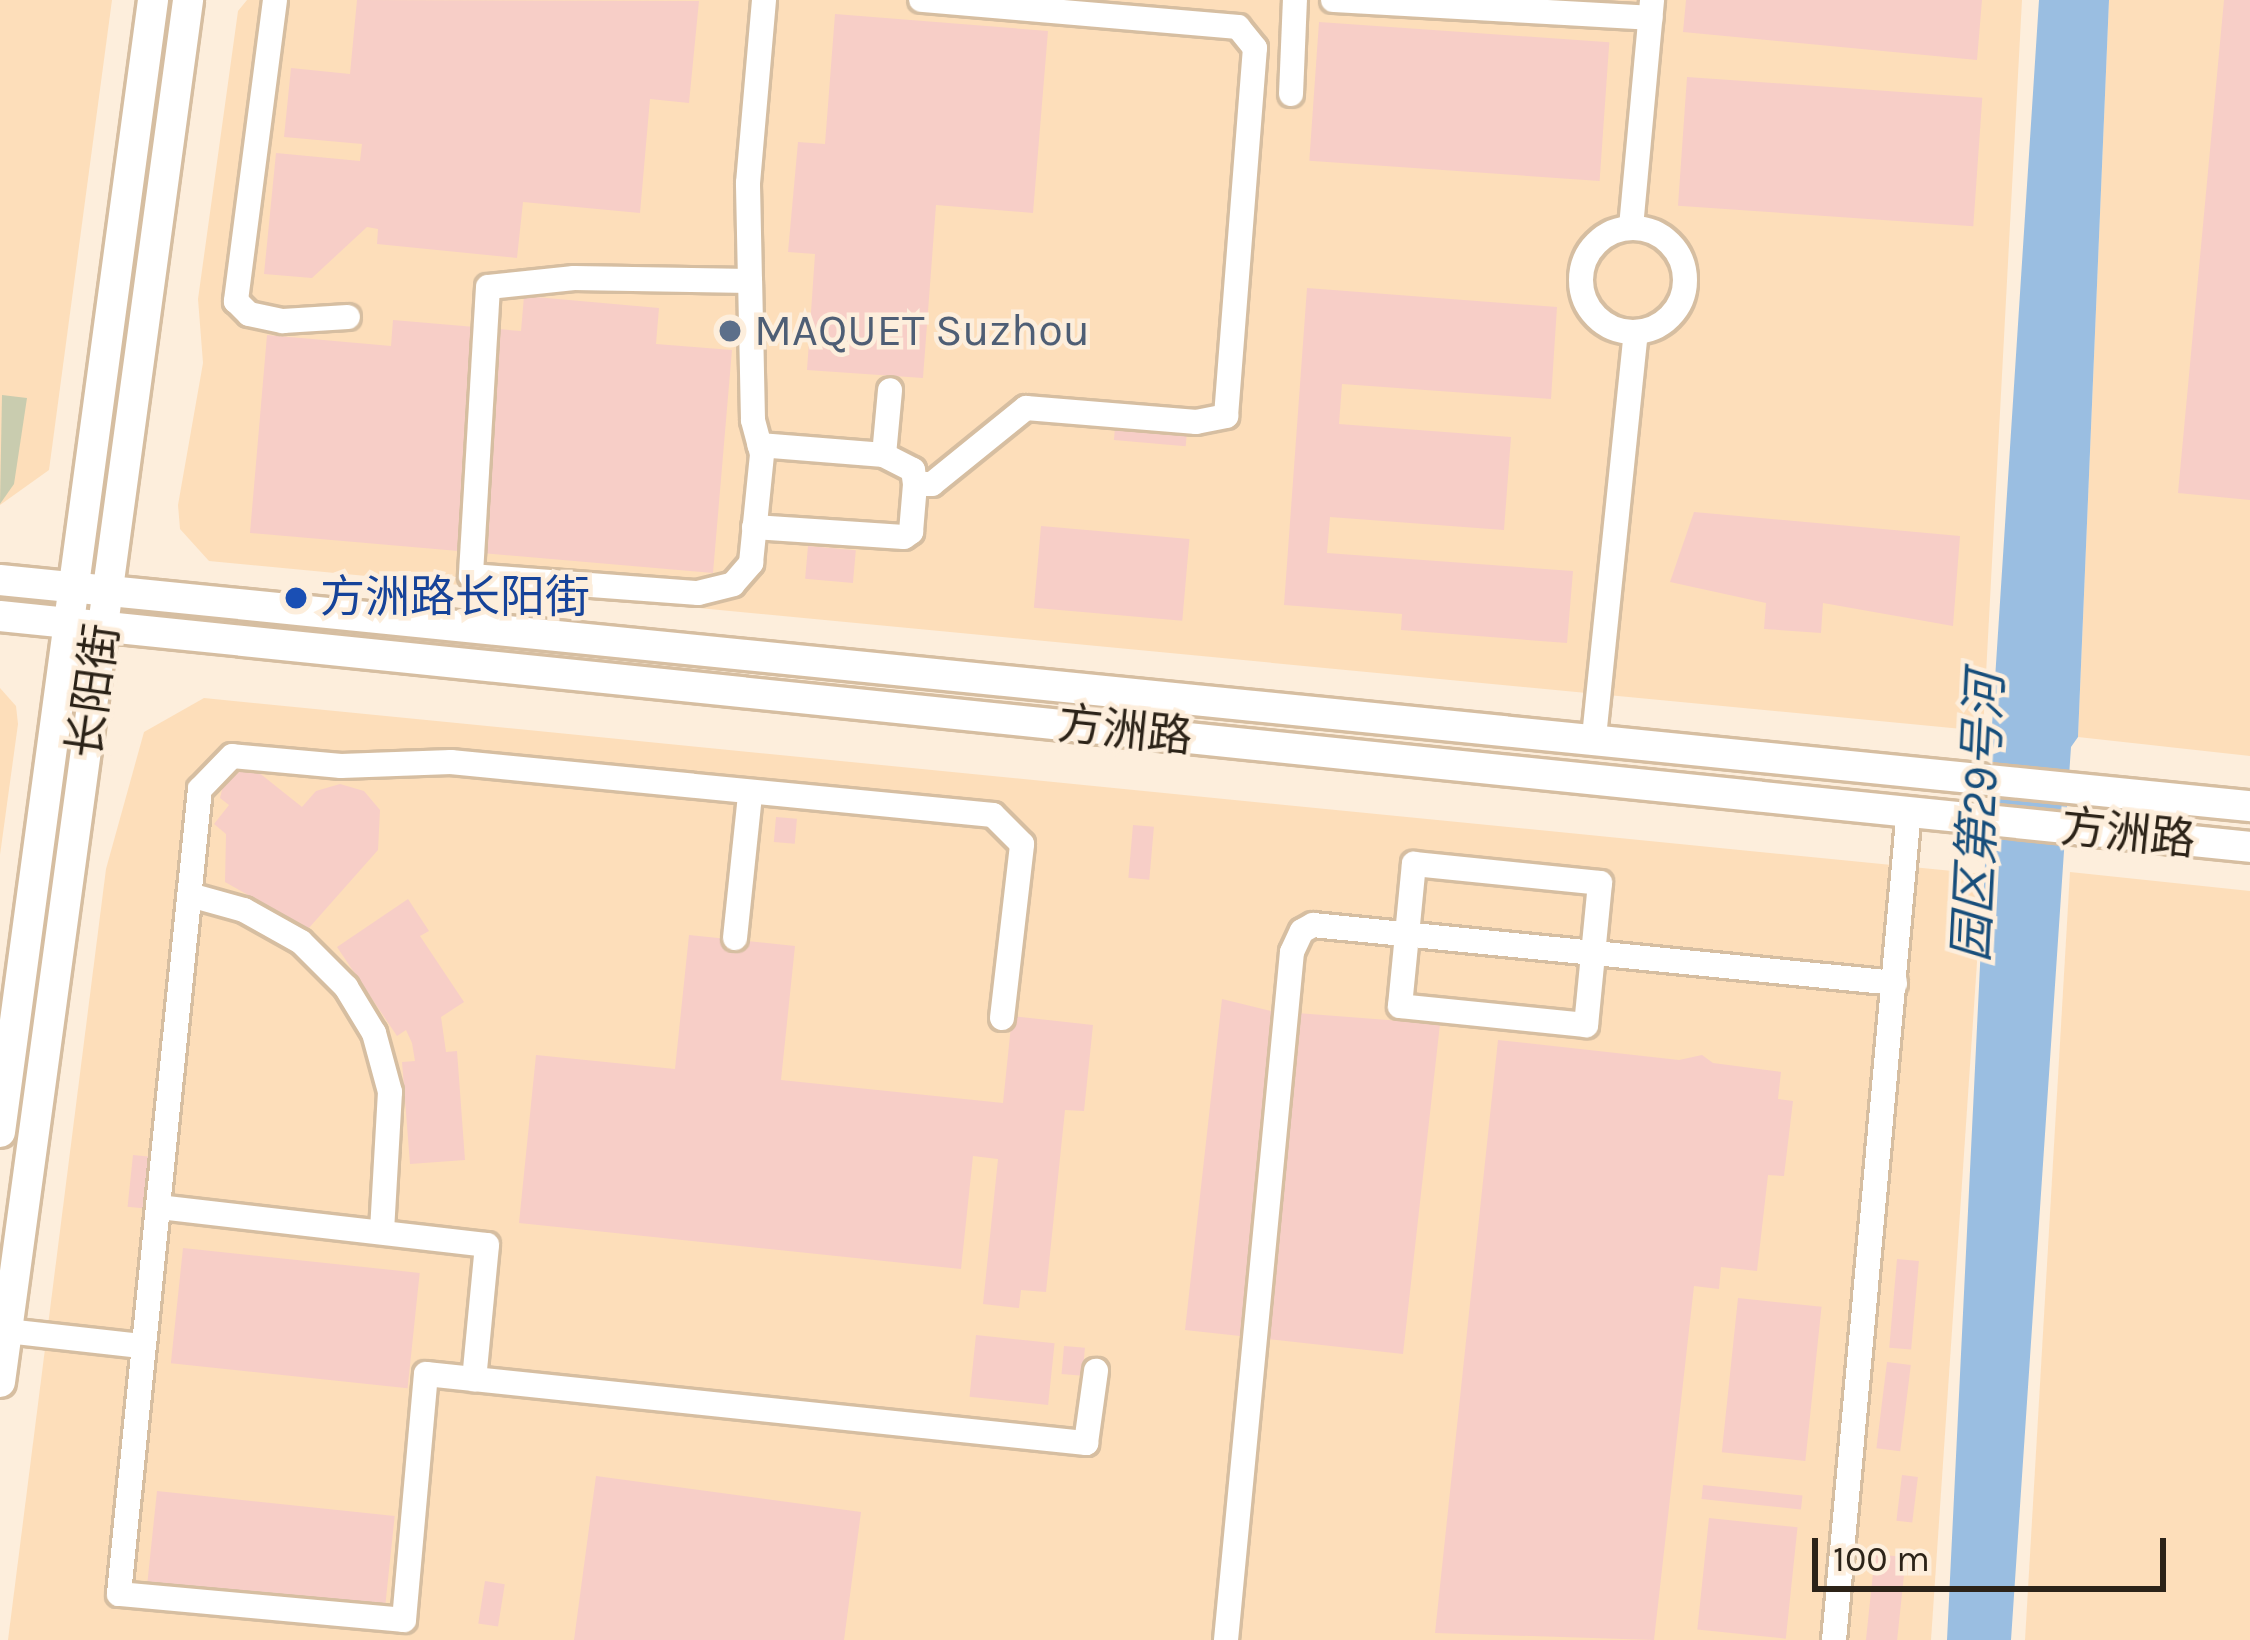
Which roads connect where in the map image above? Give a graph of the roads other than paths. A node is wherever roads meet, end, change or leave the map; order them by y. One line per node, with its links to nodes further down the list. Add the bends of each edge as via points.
1 (153, 0): 20 (main road, 长阳街)
2 (188, 0): 21 (main road, 长阳街)
3 (275, 0): 12 (lane, via 236,301 249,314 283,321)
4 (764, 0): 11 (lane, via 748,183)
5 (921, 0): 17 (lane, via 1238,27 1255,47 1226,416 1196,422 1026,408 932,484)
6 (1295, 0): 9 (lane)
7 (1333, 0): 8 (lane)
8 (1651, 9): 10 (lane)
9 (1291, 94)
10 (1631, 227): 13 (lane, via 1663,236 1683,262 1685,295 1666,322); 13 (lane, via 1600,239 1581,266 1583,299 1604,325)
11 (750, 281): 15 (lane); 18 (lane, via 574,278 488,287 471,576 698,592 734,584 751,563)
12 (348, 317)
13 (1636, 334): 25 (lane)
14 (890, 390): 16 (lane)
15 (759, 445): 16 (lane); 18 (lane)
16 (884, 454): 17 (lane, via 913,470)
17 (915, 484): 18 (lane, via 904,537)
18 (754, 526)
19 (0, 580): 20 (main road, 方洲路)
20 (72, 586): 21 (main road, 方洲路); 23 (main road, 长阳街)
21 (108, 591): 24 (main road, 长阳街); 25 (main road, 方洲路)
22 (0, 616): 23 (main road, 方洲路)
23 (68, 622): 24 (main road, 方洲路); 36 (main road, 长阳街)
24 (103, 626): 28 (main road, 方洲路); 39 (main road, 长阳街)
25 (1594, 737): 27 (main road, 方洲路)
26 (750, 796): 30 (lane, via 452,762 341,766 232,756 200,788); 32 (lane); 35 (lane, via 993,815 1022,844)
27 (2250, 806)
28 (1909, 810): 29 (main road, 方洲路); 34 (lane)
29 (2250, 847)
30 (190, 895): 37 (lane); 38 (lane, via 244,910 301,943 346,987 374,1033 390,1092)
31 (1407, 934): 33 (lane); 33 (lane, via 1414,864 1600,883); 33 (lane, via 1400,1006 1446,1011 1586,1025); 44 (lane, via 1313,925 1295,941)
32 (735, 938)
33 (1593, 953): 34 (lane)
34 (1895, 983): 45 (lane)
35 (1002, 1018)
36 (0, 1132)
37 (159, 1207): 38 (lane); 40 (lane)
38 (382, 1231): 42 (lane, via 487,1245)
39 (7, 1331): 40 (lane); 43 (main road, 长阳街)
40 (140, 1346): 42 (lane, via 119,1594 404,1620 426,1374)
41 (1096, 1371): 42 (lane, via 1086,1443)
42 (474, 1378)
43 (0, 1382)
44 (1226, 1640)
45 (1834, 1640)

